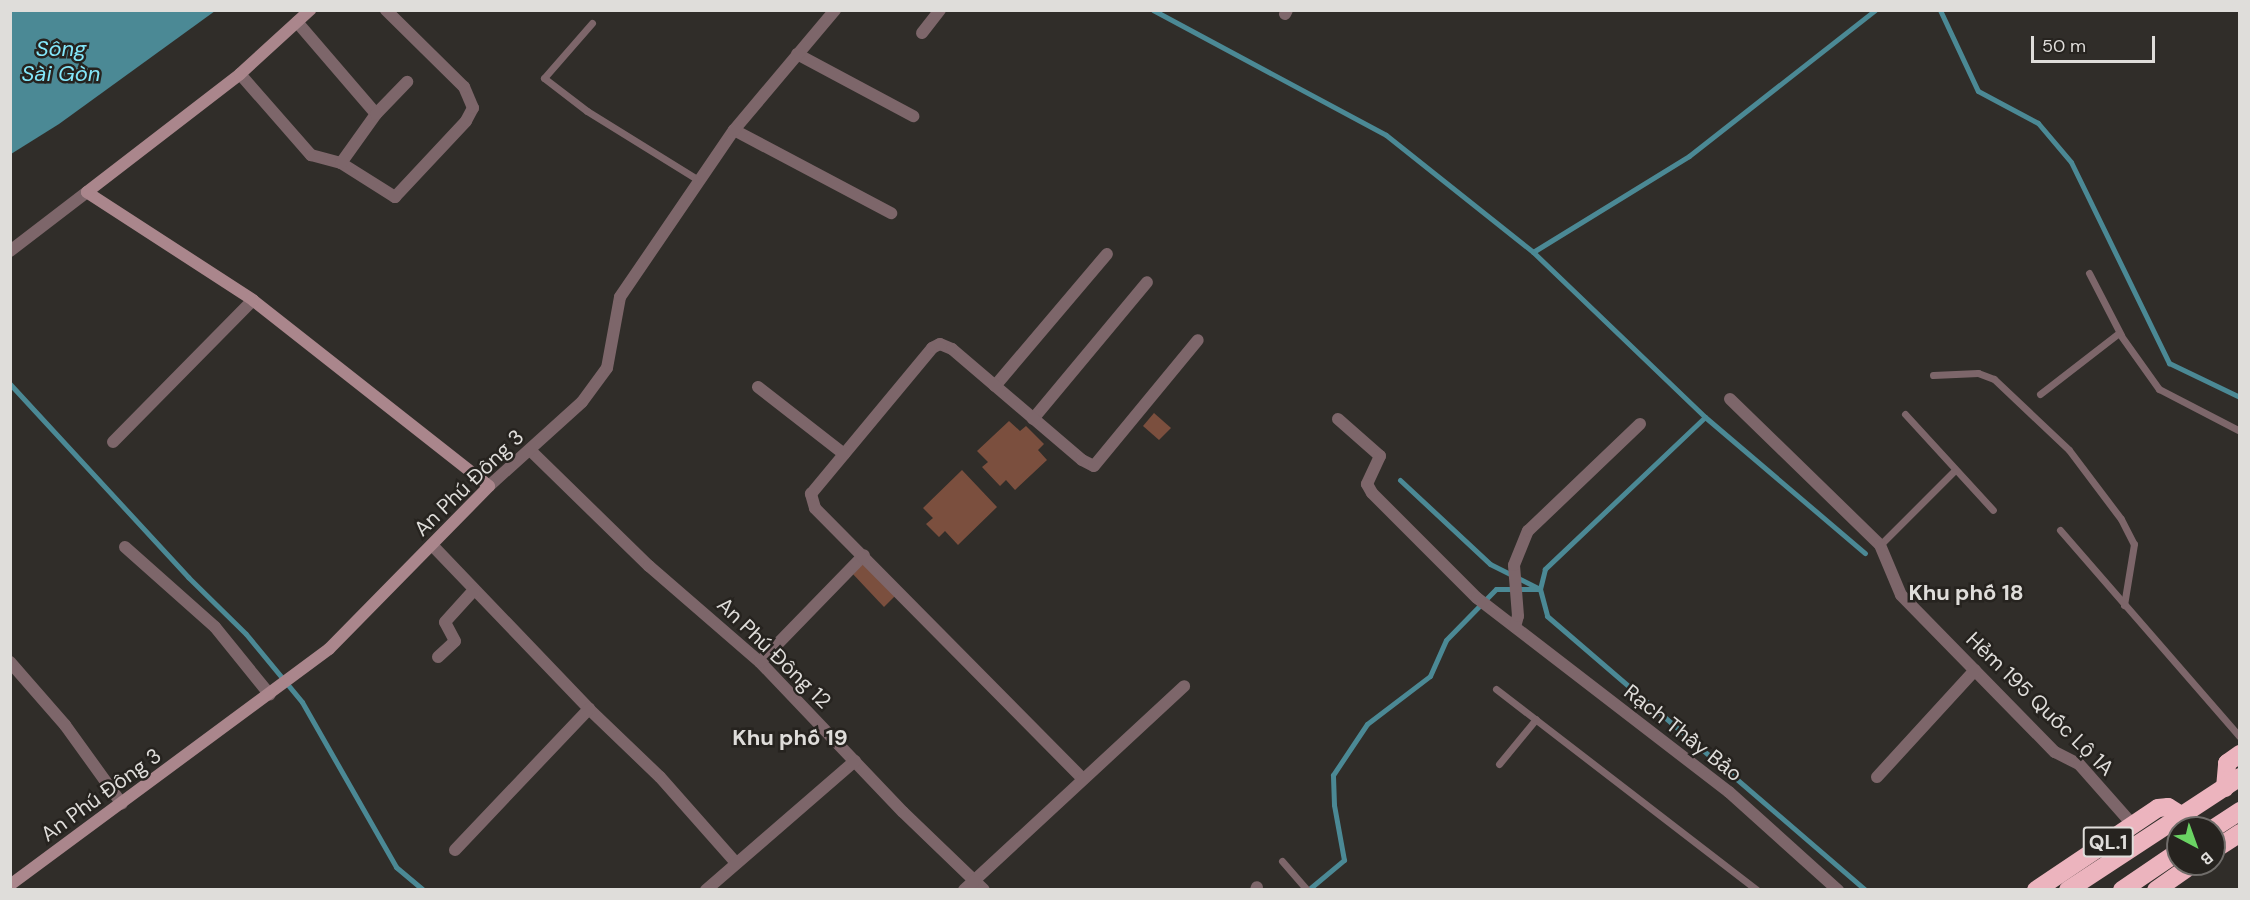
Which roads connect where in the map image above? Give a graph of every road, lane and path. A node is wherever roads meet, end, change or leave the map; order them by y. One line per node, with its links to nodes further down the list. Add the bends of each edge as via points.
1 (310, 10): 5 (street)
2 (386, 10): 14 (street, via 464,87 473,108 466,121 395,197)
3 (835, 10): 8 (street, An Phú Đông 3)
4 (940, 10): 7 (street)
5 (297, 22): 9 (street); 11 (street)
6 (592, 23): 15 (lane, via 544,78 587,111)
7 (922, 33)
8 (797, 54): 12 (street); 13 (street, An Phú Đông 3)
9 (240, 74): 14 (street, via 303,148 311,155); 16 (street)
10 (407, 82): 11 (street)
11 (376, 114): 14 (street)
12 (913, 116)
13 (734, 130): 15 (street, An Phú Đông 3); 17 (street)
14 (341, 163)
15 (700, 181): 36 (street, An Phú Đông 3, via 620,297 607,368 582,402)
16 (87, 192): 18 (street); 22 (street)
17 (891, 213)
18 (10, 251)
19 (1107, 254): 26 (street)
20 (2089, 273): 23 (lane)
21 (1147, 282): 31 (street)
22 (253, 300): 35 (street); 39 (street)
23 (2120, 334): 28 (lane); 34 (lane, via 2159,389)
24 (1198, 340): 31 (street, via 1094,466)
25 (1933, 375): 47 (lane, via 1978,373 1994,379 2069,450 2121,519 2134,544)
26 (995, 386): 31 (street); 37 (street, via 952,349 940,344 932,348)
27 (758, 387): 37 (street)
28 (2040, 394)
29 (1730, 399): 43 (street, Hẻm 195 Quốc Lộ 1A)
30 (1905, 414): 38 (lane)
31 (1033, 419)
32 (1338, 419): 48 (street, Rạch Thầy Bảo, via 1380,456 1367,484 1372,493 1477,598)
33 (1640, 424): 48 (street, via 1528,531 1514,567 1518,616)
34 (2240, 431)
35 (113, 442)
36 (531, 451): 39 (street, An Phú Đông 3); 51 (street, An Phú Đông 12, via 649,566)
37 (844, 454): 45 (street, via 811,498)
38 (1954, 471): 40 (lane); 43 (lane)
39 (489, 486): 42 (street, An Phú Đông 3)
40 (1993, 510)
41 (2060, 530): 47 (lane)
42 (432, 545): 46 (street); 55 (street, An Phú Đông 3, via 329,649)
43 (1880, 545): 52 (street, Hẻm 195 Quốc Lộ 1A, via 1900,595)
44 (126, 547): 55 (street, via 215,627)
45 (864, 555): 51 (street); 63 (street)
46 (474, 590): 49 (street, via 445,621 455,641); 56 (street)
47 (2124, 605): 58 (lane)
48 (1515, 627): 84 (street, Rạch Thầy Bảo, via 1729,792)
49 (438, 657)
50 (10, 662): 65 (street, via 65,725)
51 (760, 662): 60 (street, An Phú Đông 12)
52 (1975, 670): 62 (street); 69 (street, Hẻm 195 Quốc Lộ 1A, via 2055,752 2079,764)
53 (1185, 686): 63 (street)
54 (1496, 688): 57 (lane)
55 (274, 693): 65 (street, An Phú Đông 3)
56 (589, 709): 72 (street); 75 (street, via 660,777)
57 (1536, 719): 61 (lane); 83 (lane)
58 (2240, 737)
59 (2240, 754): 64 (highway, QL.1, via 2227,763)
60 (855, 761): 75 (street); 77 (street, An Phú Đông 12)
61 (1500, 764)
62 (1877, 777)
63 (1083, 779): 77 (street)
64 (2232, 782): 67 (highway, QL.1)
65 (122, 804): 78 (street, An Phú Đông 3)
66 (2240, 811): 68 (highway)
67 (2181, 815): 69 (highway, QL.1, via 2163,806); 86 (highway, QL.1)
68 (2226, 820)
69 (2133, 825): 85 (highway, QL.1)
70 (2240, 833): 71 (highway)
71 (2226, 842)
72 (455, 850)
73 (2166, 860): 87 (highway, QL.1)
74 (1282, 861): 82 (lane)
75 (736, 863): 79 (street)
76 (2176, 876): 88 (highway)
77 (974, 880): 80 (street); 81 (street, An Phú Đông 12)
78 (10, 885)
79 (706, 890)
80 (964, 890)
81 (984, 890)
82 (1307, 890)
83 (1756, 890)
84 (1838, 890)
85 (2036, 890)
86 (2068, 890)
87 (2122, 890)
88 (2156, 890)

